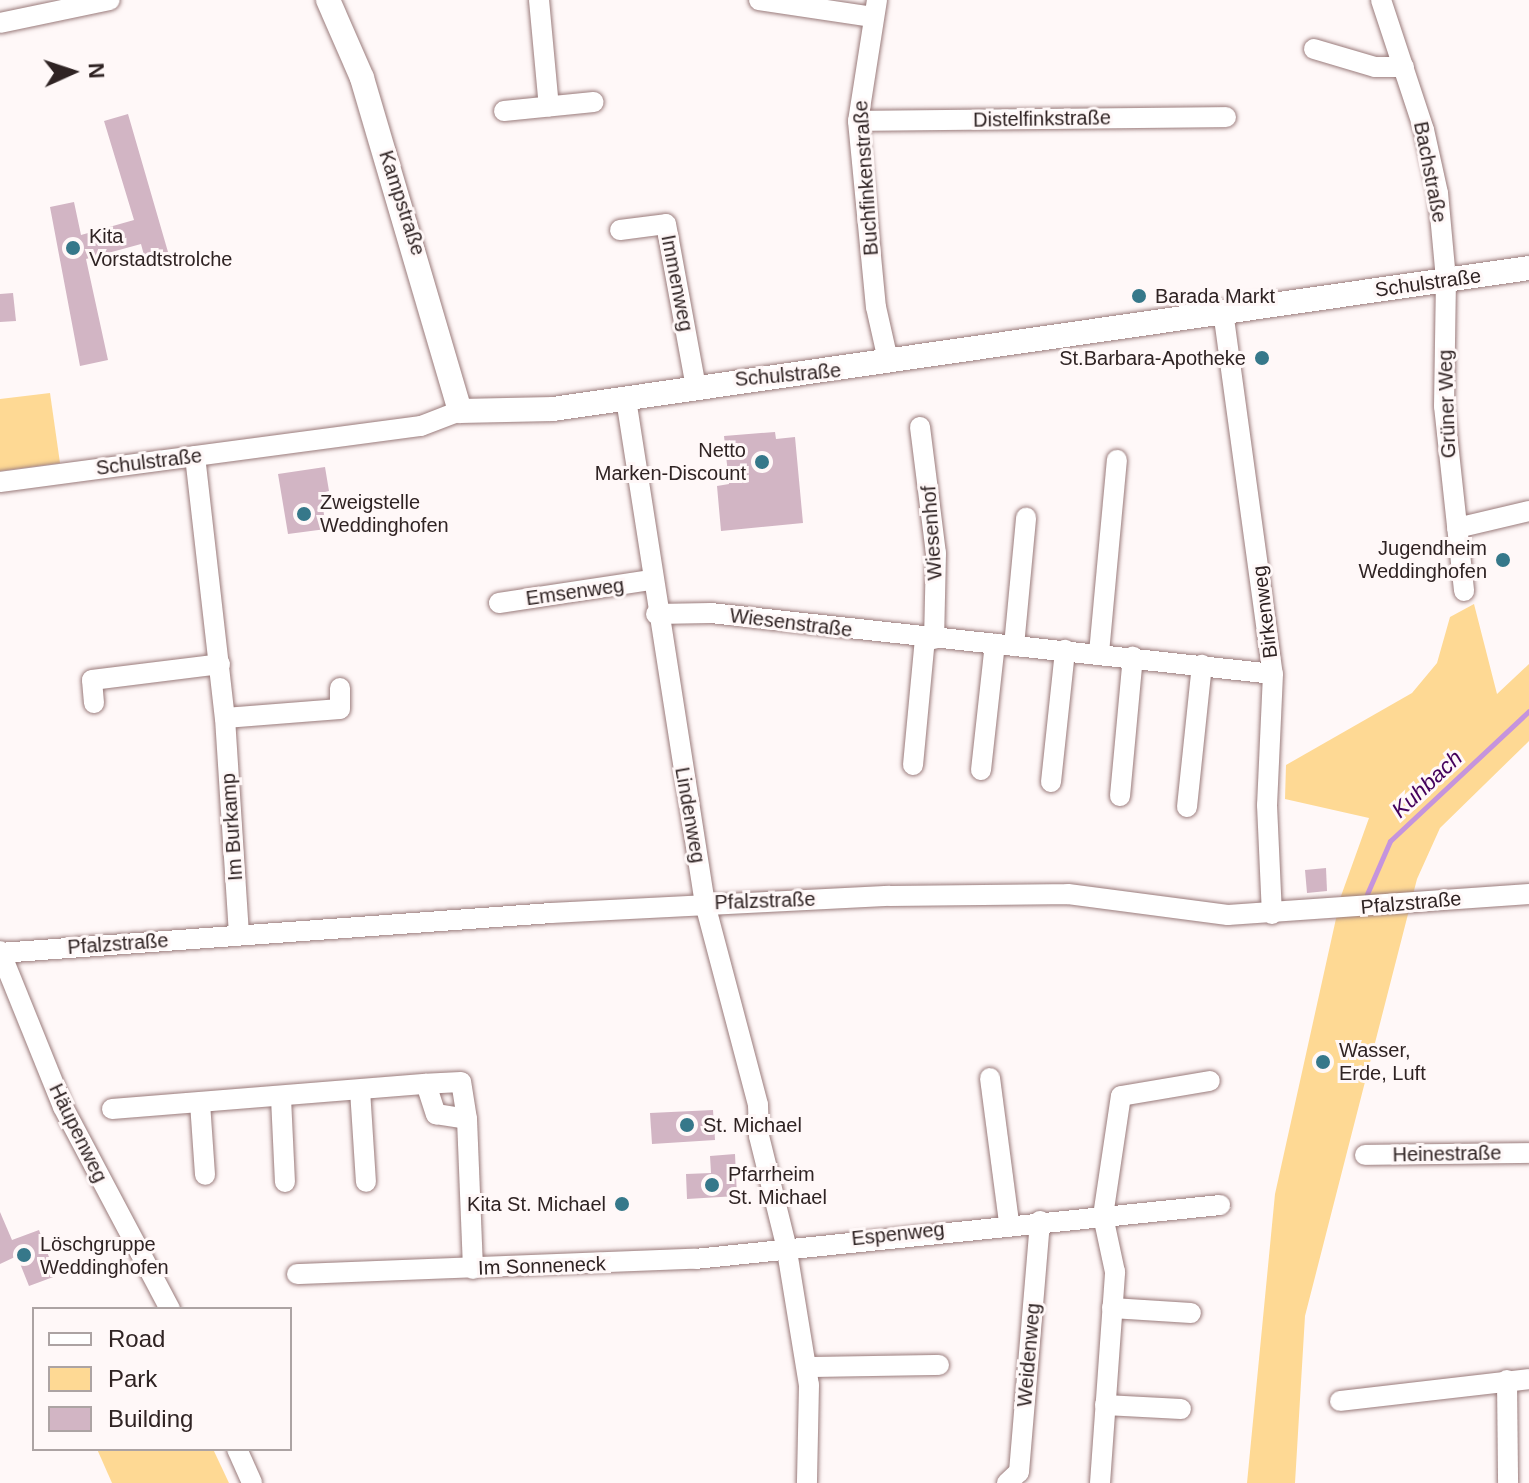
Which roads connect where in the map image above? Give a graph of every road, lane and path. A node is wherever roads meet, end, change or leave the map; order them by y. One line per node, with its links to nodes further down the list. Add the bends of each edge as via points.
1 (110, 0): 6 (street)
2 (328, 0): 23 (main road, Kampstraße, via 362,78)
3 (539, 0): 12 (street)
4 (759, 0): 7 (street)
5 (1381, 0): 10 (street, Bachstraße)
6 (48, 6): 8 (street)
7 (875, 8): 15 (street, Buchfinkenstraße)
8 (0, 23)
9 (1314, 49): 10 (street, via 1375,67)
10 (1404, 67): 18 (street, Bachstraße, via 1438,193)
11 (594, 102): 12 (street)
12 (549, 107): 13 (street)
13 (504, 111)
14 (1226, 117): 15 (street, Distelfinkstraße)
15 (858, 121): 20 (street, Buchfinkenstraße, via 876,307)
16 (620, 230): 21 (street, Immenweg, via 666,224)
17 (1529, 268): 18 (main road, Schulstraße)
18 (1446, 279): 19 (main road, Schulstraße); 30 (street, Grüner Weg, via 1444,406)
19 (1223, 311): 20 (main road, Schulstraße); 42 (street, Birkenweg)
20 (887, 356): 21 (main road, Schulstraße, via 850,369 757,375)
21 (696, 388): 22 (main road, Schulstraße)
22 (626, 399): 23 (main road, Schulstraße, via 498,414); 31 (street, Lindenweg)
23 (460, 411): 25 (street, Schulstraße, via 421,426)
24 (920, 427): 35 (street, Wiesenhof, via 936,553)
25 (195, 456): 27 (street, Schulstraße); 40 (street, Im Burkamp)
26 (1117, 460): 38 (street)
27 (0, 482)
28 (1529, 511): 30 (street)
29 (1026, 518): 36 (street)
30 (1457, 528): 32 (street, Grüner Weg)
31 (651, 580): 33 (street, Emsenweg); 34 (street, Lindenweg)
32 (1464, 591)
33 (499, 603)
34 (656, 614): 35 (street, Wiesenstraße, via 711,613); 52 (street, Lindenweg)
35 (930, 638): 36 (street, Wiesenstraße); 46 (street)
36 (1005, 645): 37 (street, Wiesenstraße); 47 (street)
37 (1065, 650): 38 (street, Wiesenstraße); 48 (street)
38 (1099, 653): 39 (street, Wiesenstraße)
39 (1133, 657): 41 (street, Wiesenstraße); 49 (street)
40 (220, 664): 44 (street, via 92,680); 45 (street, Im Burkamp)
41 (1202, 665): 42 (street, Wiesenstraße); 50 (street)
42 (1273, 674): 53 (street, Birkenweg, via 1267,805)
43 (340, 688): 45 (street, via 340,709)
44 (94, 703)
45 (225, 718): 54 (street, Im Burkamp)
46 (913, 765)
47 (981, 770)
48 (1051, 782)
49 (1120, 796)
50 (1187, 807)
51 (1529, 894): 53 (street, Pfalzstraße)
52 (705, 904): 53 (street, Pfalzstraße, via 1068,894); 54 (street, Pfalzstraße); 73 (street, Lindenweg, via 748,1063)
53 (1272, 914)
54 (239, 935): 55 (street, Pfalzstraße)
55 (0, 952): 76 (street, Häupenweg, via 63,1107)
56 (990, 1078): 72 (street)
57 (1210, 1081): 70 (street, via 1121,1096)
58 (426, 1084): 59 (street); 63 (street, via 436,1114); 63 (street, via 461,1082)
59 (360, 1090): 60 (street); 68 (street)
60 (281, 1098): 61 (street); 67 (street)
61 (200, 1103): 62 (street); 66 (street)
62 (112, 1109)
63 (467, 1119): 74 (street)
64 (1529, 1153): 65 (street, Heinestraße)
65 (1365, 1155)
66 (205, 1175)
67 (285, 1182)
68 (366, 1182)
69 (1220, 1205): 70 (street, Espenweg)
70 (1103, 1216): 71 (street, Espenweg); 77 (street, via 1115,1272)
71 (1040, 1221): 72 (street, Espenweg); 89 (street, Weidenweg, via 1019,1472)
72 (1009, 1223): 73 (street, Espenweg)
73 (786, 1245): 74 (street, Im Sonneneck, via 695,1259); 80 (street, Lindenweg)
74 (473, 1269): 75 (street, Im Sonneneck)
75 (297, 1274)
76 (169, 1307)
77 (1112, 1308): 78 (street); 84 (street)
78 (1191, 1313)
79 (939, 1365): 80 (street)
80 (807, 1367): 88 (street, Lindenweg)
81 (1529, 1379): 82 (street)
82 (1507, 1380): 83 (street, via 1426,1386 1410,1398); 91 (street)
83 (1340, 1401)
84 (1105, 1405): 85 (street); 90 (street)
85 (1181, 1409)
86 (238, 1451): 87 (street)
87 (252, 1483)
88 (807, 1483)
89 (1007, 1483)
90 (1100, 1483)
91 (1508, 1483)

